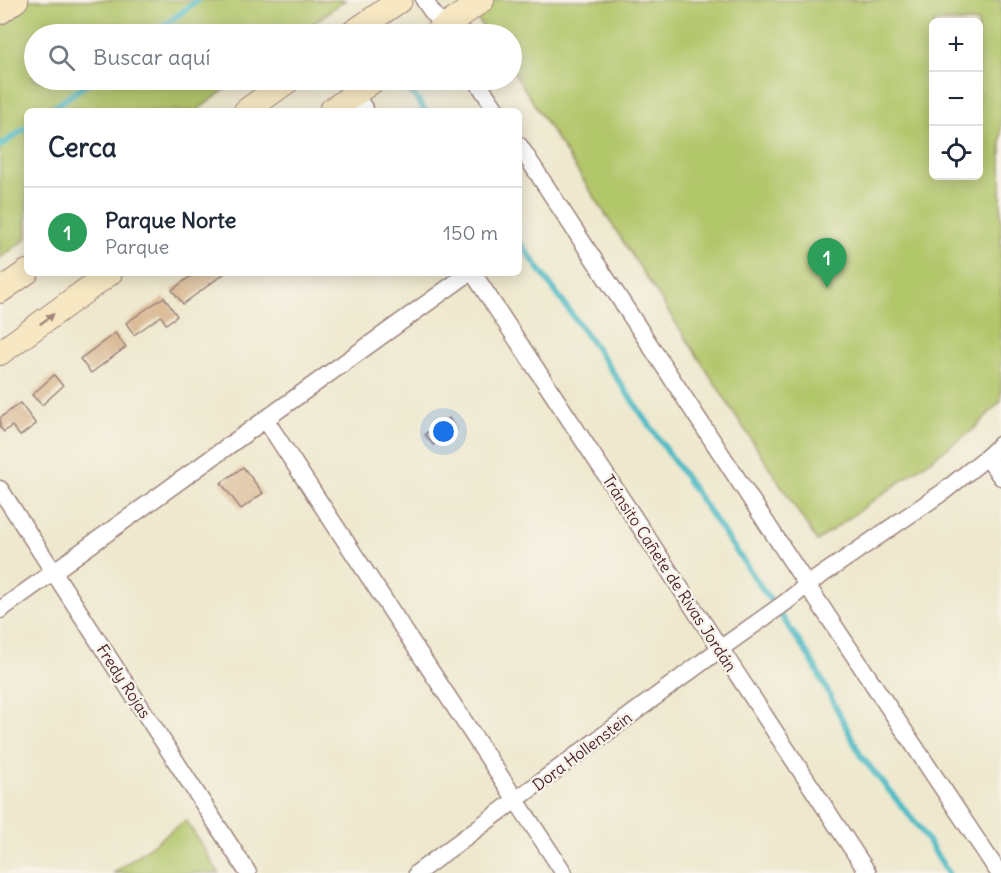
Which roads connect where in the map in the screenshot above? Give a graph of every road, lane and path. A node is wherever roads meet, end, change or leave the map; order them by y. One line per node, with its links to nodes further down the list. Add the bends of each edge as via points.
1 (16, 0): 5 (main road)
2 (400, 0): 6 (main road)
3 (424, 0): 7 (street)
4 (482, 0): 8 (main road)
5 (0, 12)
6 (365, 24)
7 (437, 24)
8 (453, 24)
9 (275, 90): 12 (main road)
10 (483, 90): 14 (street)
11 (355, 95): 13 (main road)
12 (250, 108)
13 (336, 108)
14 (495, 108)
15 (522, 150): 28 (street)
16 (24, 274): 20 (main road)
17 (106, 276): 21 (main road, one-way to 17)
18 (467, 276): 22 (street)
19 (473, 276): 30 (street, Tránsito Cañete de Rivas Jordán)
20 (0, 291)
21 (0, 353)
22 (266, 419): 27 (street); 31 (street)
23 (1001, 444): 24 (street, Dora Hollenstein)
24 (987, 457): 25 (street); 28 (street, Dora Hollenstein, via 943,492)
25 (1001, 477)
26 (0, 489): 27 (street, Fredy Rojas)
27 (53, 572): 29 (street); 32 (street, Fredy Rojas)
28 (807, 585): 30 (street, Dora Hollenstein); 36 (street)
29 (0, 610)
30 (720, 649): 31 (street, Dora Hollenstein); 35 (street, Tránsito Cañete de Rivas Jordán)
31 (517, 800): 33 (street, Dora Hollenstein); 34 (street)
32 (248, 873)
33 (417, 873)
34 (564, 873)
35 (868, 873)
36 (999, 873)

